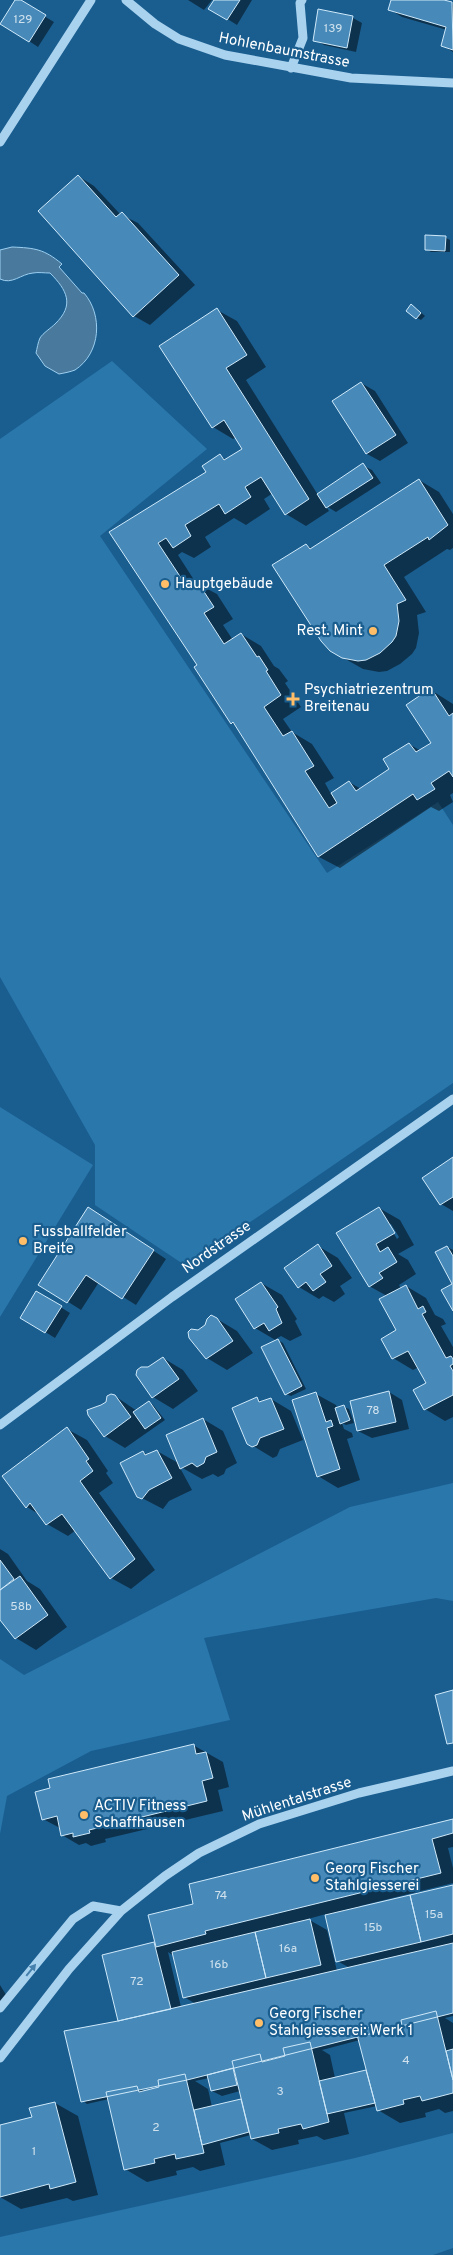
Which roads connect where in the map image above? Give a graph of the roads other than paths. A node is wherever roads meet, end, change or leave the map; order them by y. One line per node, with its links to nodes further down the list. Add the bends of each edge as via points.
1 (91, 0): 6 (street)
2 (126, 0): 4 (street, Hohlenbaumstrasse, via 156,24 193,46)
3 (302, 0): 4 (street, via 303,38)
4 (291, 68): 5 (street, Hohlenbaumstrasse, via 351,78)
5 (453, 84)
6 (0, 142)
7 (453, 1099): 8 (street, Nordstrasse, via 172,1297)
8 (0, 1425)
9 (453, 1771): 10 (street, Mühlentalstrasse, via 359,1793 259,1824 199,1853)
10 (121, 1911): 11 (street, one-way to 10, via 73,1918 93,1906); 12 (street, Mühlentalstrasse, via 69,1969)
11 (0, 2008)
12 (0, 2058)

